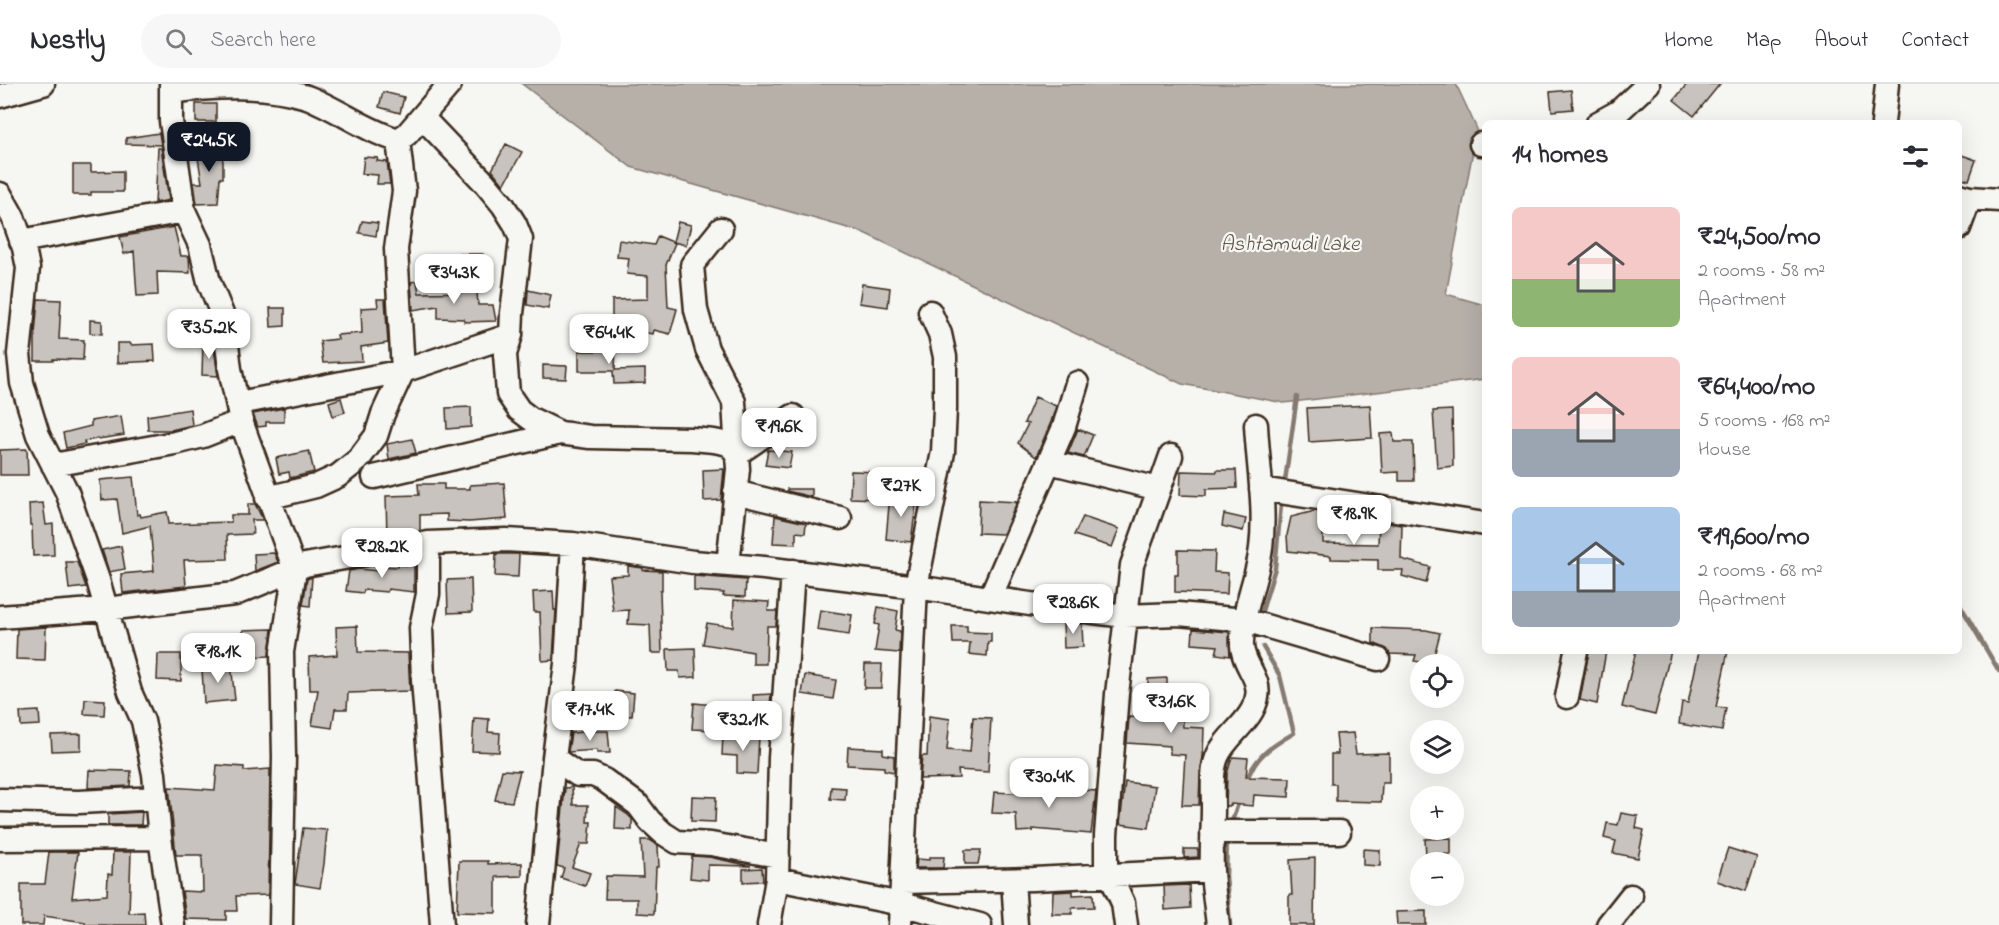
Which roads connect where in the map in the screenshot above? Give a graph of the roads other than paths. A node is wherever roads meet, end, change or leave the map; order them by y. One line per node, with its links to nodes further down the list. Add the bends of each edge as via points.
1 (43, 84): 6 (street)
2 (450, 84): 7 (street)
3 (1648, 84): 8 (street)
4 (1887, 84): 9 (street)
5 (171, 88): 10 (street, via 279,88 306,96); 14 (street, via 171,121)
6 (0, 96)
7 (422, 117): 10 (street); 18 (street, via 484,182 515,224 521,239)
8 (1603, 120)
9 (1883, 120)
10 (398, 140): 19 (street, via 404,191 396,249)
11 (0, 194): 16 (street)
12 (1964, 197): 13 (street)
13 (1999, 200)
14 (184, 211): 16 (street); 21 (street, via 200,245 224,319)
15 (721, 229): 25 (street, via 692,266 696,310 707,349 734,402)
16 (21, 241): 28 (street, via 28,268 19,354 22,383 38,435)
17 (930, 312): 41 (street, via 945,357 943,452)
18 (511, 334): 19 (street); 24 (street, via 505,354 508,394 519,410)
19 (403, 371): 21 (street); 33 (street, via 376,436 358,460 339,476 316,486)
20 (1077, 383): 27 (street)
21 (240, 412): 28 (street, via 203,436); 33 (street)
22 (793, 416): 25 (street)
23 (1256, 425): 31 (street)
24 (560, 433): 25 (street, via 714,441 729,444); 29 (street)
25 (737, 454): 32 (street)
26 (1171, 456): 30 (street)
27 (1049, 462): 30 (street); 42 (street)
28 (53, 465): 43 (street, via 67,492)
29 (374, 477)
30 (1160, 489): 44 (street, via 1132,565)
31 (1261, 489): 35 (street); 46 (street, via 1261,552)
32 (735, 492): 34 (street); 38 (street)
33 (267, 498): 39 (street)
34 (840, 518)
35 (1482, 524)
36 (428, 543): 37 (street, via 506,540); 39 (street); 66 (street, via 428,594 421,628)
37 (573, 544): 38 (street); 50 (street, via 566,664)
38 (728, 565): 40 (street)
39 (295, 570): 43 (street, via 236,594); 65 (street, via 282,652)
40 (793, 571): 41 (street); 57 (street)
41 (916, 587): 42 (street); 63 (street)
42 (990, 598): 44 (street)
43 (106, 609): 45 (street); 51 (street, via 130,692 143,721)
44 (1125, 616): 46 (street, via 1178,614); 59 (street, via 1106,835 1106,866)
45 (0, 617)
46 (1245, 620): 48 (street); 53 (street, via 1242,648 1258,695 1249,715 1216,759)
47 (1575, 654): 49 (street)
48 (1378, 659)
49 (1567, 697)
50 (554, 758): 57 (street, via 578,775 604,780 638,805 650,821 676,842); 67 (street)
51 (156, 798): 52 (street, via 79,802); 56 (street)
52 (0, 800)
53 (1212, 832): 54 (street); 58 (street)
54 (1339, 832)
55 (0, 838): 56 (street)
56 (160, 838): 64 (street)
57 (778, 856): 60 (street)
58 (1212, 870): 59 (street); 72 (street)
59 (1112, 876): 61 (street); 71 (street, via 1123,903)
60 (777, 879): 63 (street); 68 (street)
61 (1013, 880): 63 (street); 70 (street)
62 (1631, 896): 73 (street)
63 (901, 903): 69 (street)
64 (173, 925)
65 (281, 925)
66 (442, 925)
67 (538, 925)
68 (770, 925)
69 (980, 925)
70 (1016, 925)
71 (1126, 925)
72 (1218, 925)
73 (1608, 925)

